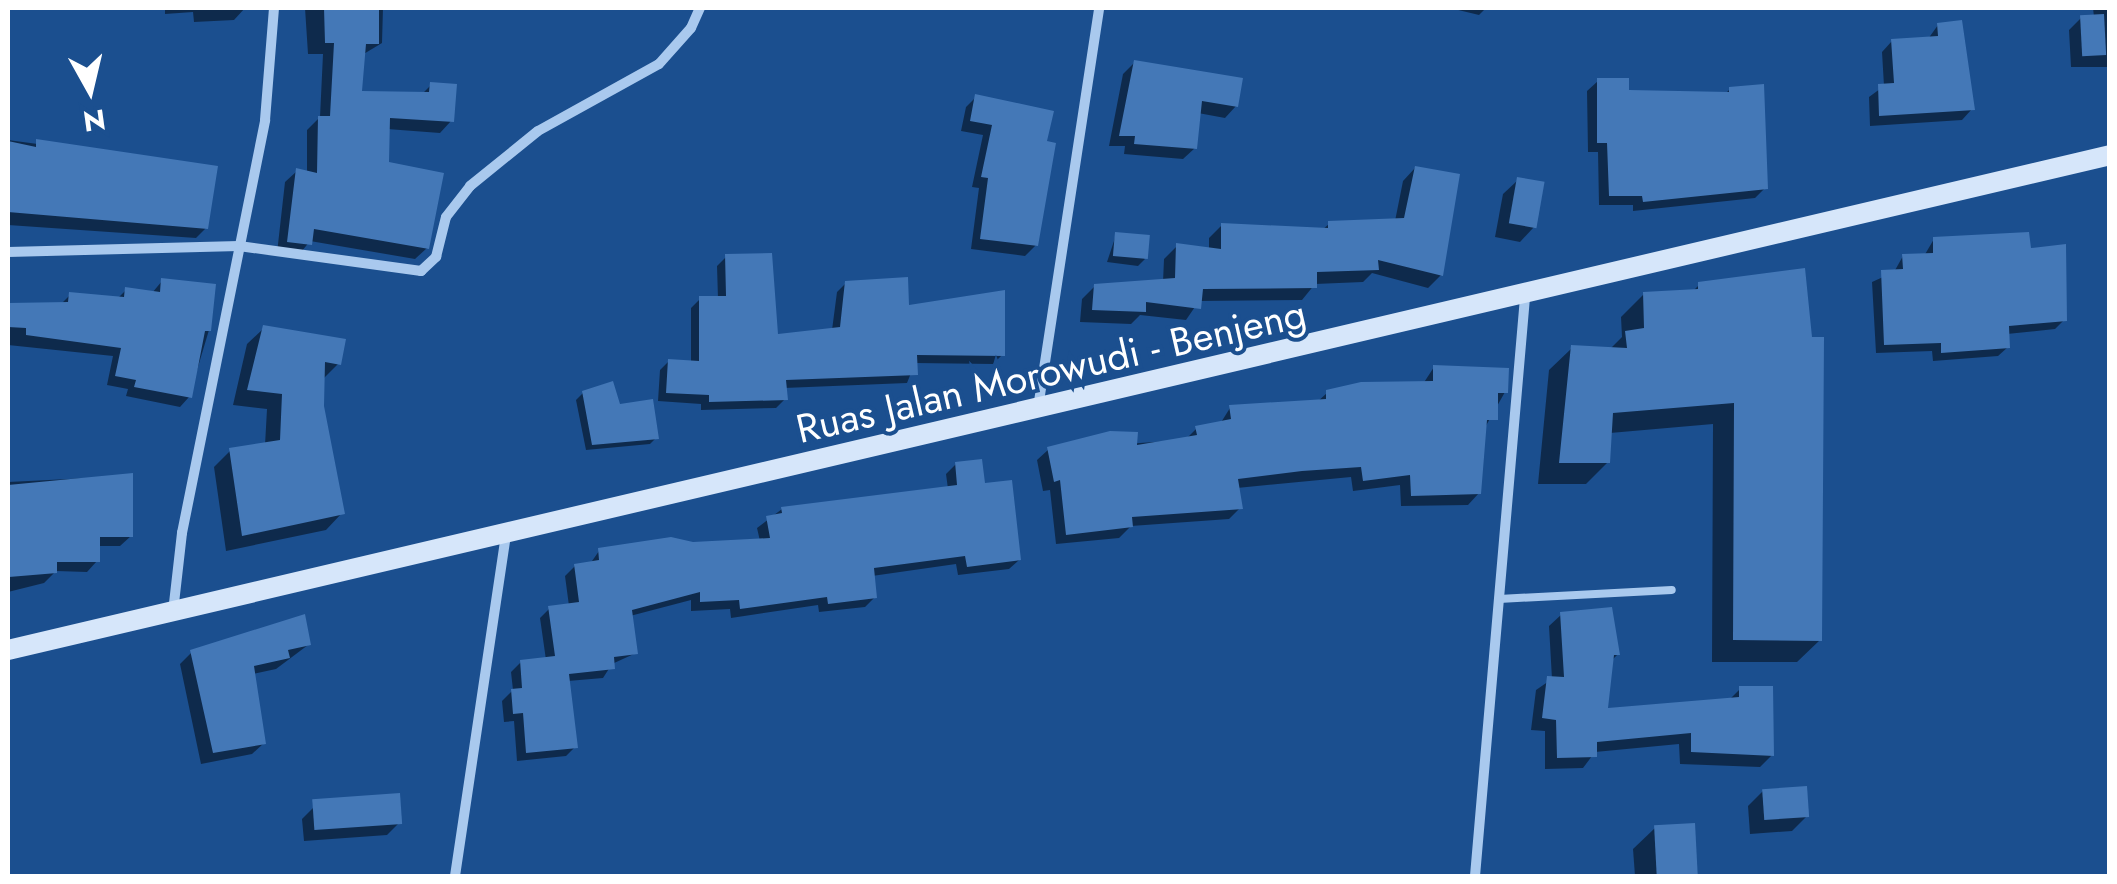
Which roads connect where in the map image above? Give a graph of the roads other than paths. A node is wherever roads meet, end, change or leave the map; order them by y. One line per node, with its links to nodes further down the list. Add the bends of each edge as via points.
1 (274, 8): 5 (street, via 266,120)
2 (700, 8): 5 (street, via 659,64 538,131 470,186 446,216 436,257 421,271)
3 (1099, 8): 8 (street)
4 (2110, 156): 7 (main road, Ruas Jalan Morowudi - Benjeng)
5 (239, 246): 6 (street); 12 (street)
6 (8, 252)
7 (1525, 297): 8 (main road, Ruas Jalan Morowudi - Benjeng); 11 (street)
8 (1038, 408): 9 (main road, Ruas Jalan Morowudi - Benjeng)
9 (506, 536): 12 (main road, Ruas Jalan Morowudi - Benjeng); 14 (street)
10 (1672, 590): 11 (lane)
11 (1499, 599): 15 (street)
12 (173, 612): 13 (main road, Ruas Jalan Morowudi - Benjeng)
13 (8, 650)
14 (455, 876)
15 (1476, 876)

